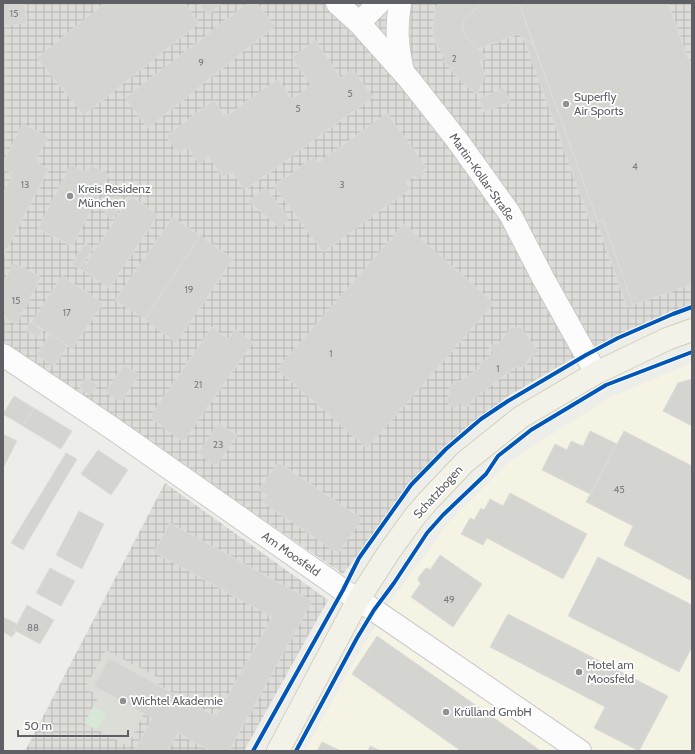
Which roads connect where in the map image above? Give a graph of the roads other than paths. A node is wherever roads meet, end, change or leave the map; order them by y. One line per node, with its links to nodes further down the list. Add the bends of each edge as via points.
1 (337, 3): 4 (street, Martin-Kollar-Straße)
2 (379, 3): 4 (street)
3 (400, 3): 5 (street, via 397,40)
4 (359, 23): 5 (street, Martin-Kollar-Straße)
5 (404, 72): 8 (street, Martin-Kollar-Straße, via 510,214)
6 (692, 330): 8 (main road, Schatzbogen, via 667,339)
7 (4, 359): 9 (street, Am Moosfeld, via 124,437)
8 (596, 373): 9 (main road, Schatzbogen, via 521,417 468,459 415,516)
9 (358, 600): 10 (main road, Schatzbogen); 11 (street, Am Moosfeld)
10 (278, 751)
11 (580, 751)

